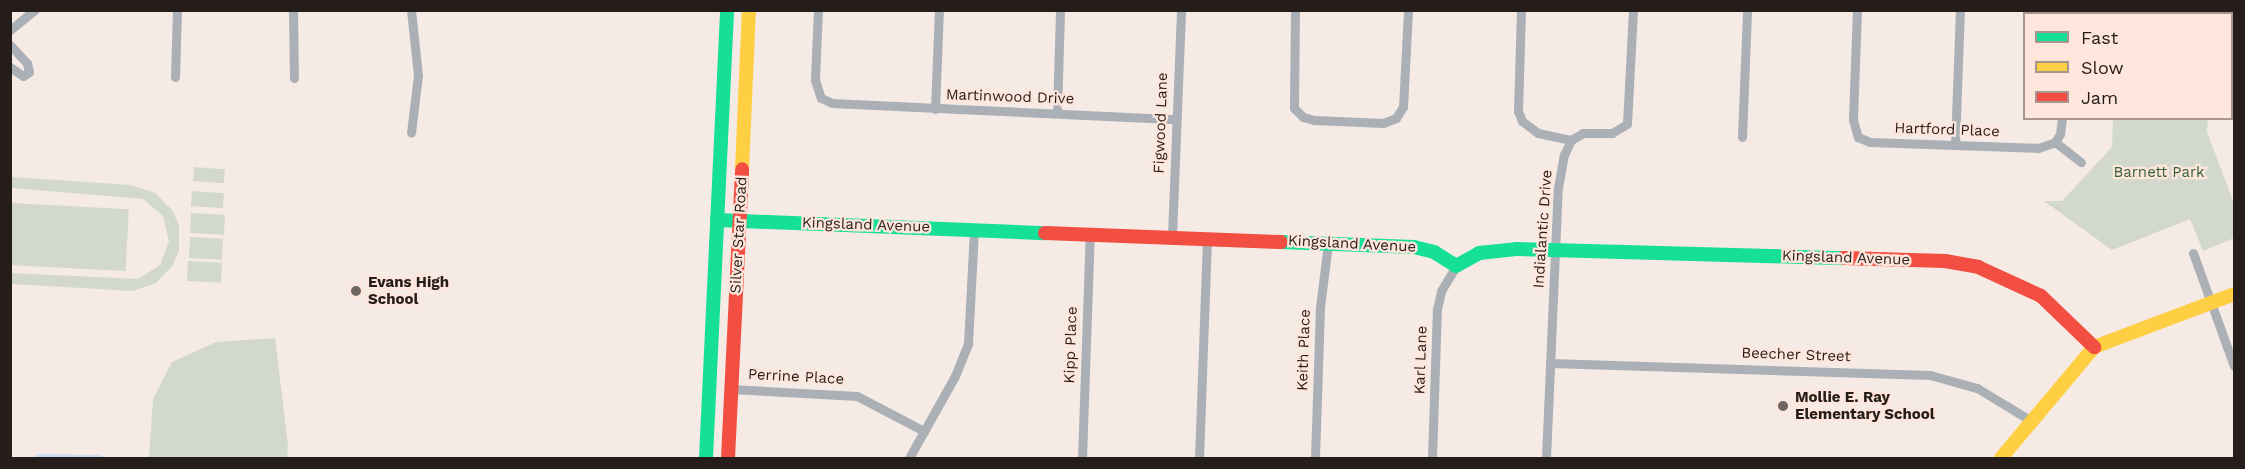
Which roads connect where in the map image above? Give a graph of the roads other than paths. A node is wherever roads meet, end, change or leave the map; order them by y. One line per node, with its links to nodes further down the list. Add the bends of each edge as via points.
1 (35, 10): 18 (street)
2 (177, 10): 21 (street)
3 (293, 10): 22 (street)
4 (411, 10): 27 (street, via 418,75)
5 (726, 10): 33 (street, Silver Star Road)
6 (749, 10): 34 (street, Silver Star Road)
7 (818, 10): 23 (street, Martinwood Drive, via 815,80 821,98 843,105)
8 (939, 10): 23 (street)
9 (1060, 10): 24 (street)
10 (1181, 10): 25 (street, Figwood Lane)
11 (1295, 10): 12 (street, via 1294,108 1303,117 1314,120 1383,123 1396,118 1403,107)
12 (1408, 10)
13 (1521, 10): 29 (street, via 1518,111 1522,121 1538,133)
14 (1633, 10): 29 (street, via 1627,124 1611,133 1583,134)
15 (1747, 10): 28 (street)
16 (1857, 10): 31 (street, Hartford Place, via 1853,120 1858,137 1870,142)
17 (1960, 10): 31 (street)
18 (10, 30)
19 (10, 45): 20 (street, via 27,63 29,72 23,76)
20 (10, 67)
21 (175, 77)
22 (294, 78)
23 (935, 109): 24 (street, Martinwood Drive)
24 (1057, 113): 25 (street, Martinwood Drive)
25 (1176, 120): 37 (street, Figwood Lane)
26 (2062, 120): 30 (street, via 2061,134)
27 (411, 133)
28 (1742, 137)
29 (1571, 140): 40 (street, Indialantic Drive, via 1558,188)
30 (2055, 142): 31 (street, Hartford Place, via 2038,148); 32 (street)
31 (1955, 145)
32 (2081, 162)
33 (717, 220): 34 (street, Kingsland Avenue); 51 (street, Silver Star Road)
34 (740, 221): 35 (street, Kingsland Avenue); 48 (street, Silver Star Road)
35 (974, 229): 36 (street, Kingsland Avenue); 50 (street, via 968,344)
36 (1090, 234): 37 (street, Kingsland Avenue); 54 (street, Kipp Place)
37 (1172, 236): 38 (street, Kingsland Avenue)
38 (1207, 238): 39 (street, Kingsland Avenue); 55 (street)
39 (1328, 244): 42 (street, Kingsland Avenue, via 1422,248); 56 (street, Keith Place, via 1320,307)
40 (1555, 249): 42 (street, Kingsland Avenue, via 1488,251); 45 (street, Kingsland Avenue, via 1945,261 1978,267 2041,296); 46 (street, Indialantic Drive)
41 (2193, 253): 44 (street)
42 (1456, 266): 57 (street, Karl Lane, via 1441,291 1437,309)
43 (2235, 294): 44 (street)
44 (2209, 302): 45 (street); 47 (street)
45 (2094, 347): 49 (street)
46 (1550, 363): 49 (street, Beecher Street, via 1930,375 1977,388); 58 (street, Indialantic Drive)
47 (2235, 366)
48 (731, 389): 50 (street, Perrine Place, via 857,396); 52 (street, Silver Star Road)
49 (2030, 420): 59 (street)
50 (924, 431): 53 (street)
51 (706, 459)
52 (728, 459)
53 (909, 459)
54 (1082, 459)
55 (1199, 459)
56 (1315, 459)
57 (1432, 459)
58 (1546, 459)
59 (2001, 459)

